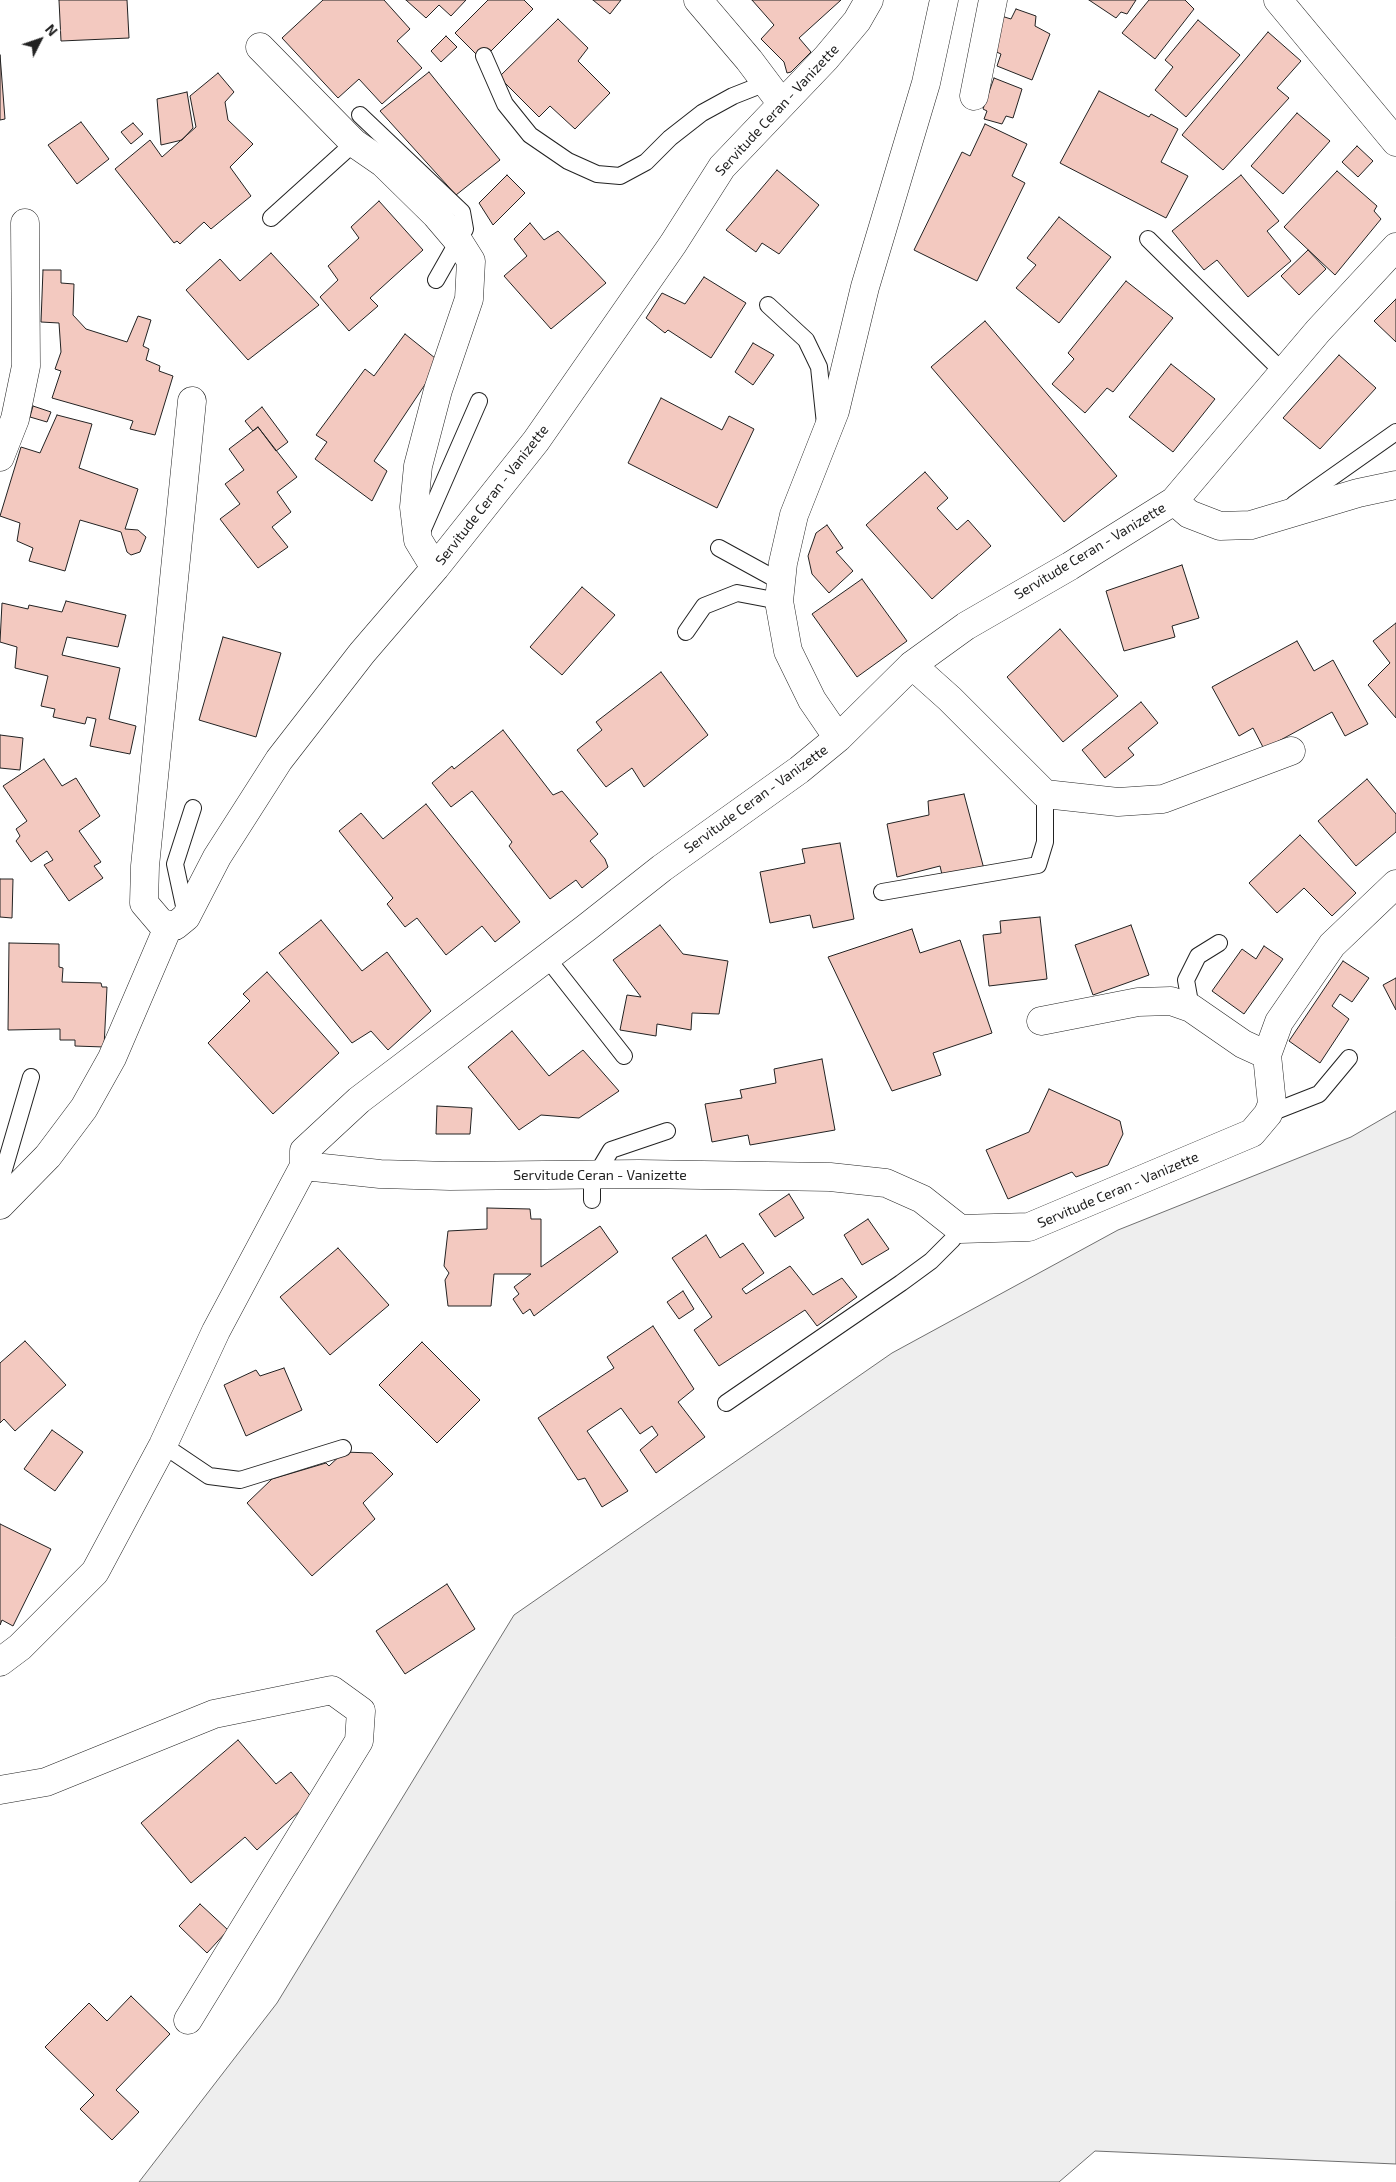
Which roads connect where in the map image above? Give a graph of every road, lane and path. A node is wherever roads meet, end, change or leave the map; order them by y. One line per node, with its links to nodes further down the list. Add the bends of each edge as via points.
1 (698, 0): 8 (street)
2 (868, 0): 8 (street, Servitude Ceran - Vanizette, via 857,21 826,58)
3 (944, 0): 24 (street, Servitude Ceran - Vanizette, via 926,83 865,287 835,411)
4 (993, 0): 9 (street)
5 (1278, 0): 11 (street)
6 (260, 48): 12 (street)
7 (484, 56): 8 (lane, via 505,104 530,135 568,161 597,174 620,176 646,162 702,112 733,96)
8 (774, 94): 31 (street, Servitude Ceran - Vanizette, via 542,433)
9 (974, 96)
10 (360, 114): 16 (lane, via 462,212 465,229)
11 (1396, 142)
12 (354, 143): 13 (lane); 16 (street, via 383,163)
13 (271, 218)
14 (25, 223): 25 (street, via 26,366 15,419)
15 (1148, 239): 20 (lane)
16 (459, 242): 18 (lane); 29 (street, via 471,261 469,299 438,390 418,466 414,506)
17 (1396, 247): 20 (street, Servitude Ceran - Vanizette)
18 (436, 280)
19 (768, 305): 24 (lane, via 806,340 819,367)
20 (1283, 372): 27 (street, Servitude Ceran - Vanizette)
21 (479, 400): 29 (lane)
22 (192, 401): 41 (street, via 144,903 161,924)
23 (1396, 432): 28 (lane)
24 (826, 434): 32 (street, Servitude Ceran - Vanizette, via 794,515)
25 (0, 457)
26 (1396, 484): 28 (street)
27 (1174, 501): 28 (street, via 1189,514 1220,526 1251,525); 34 (street, Servitude Ceran - Vanizette, via 966,626)
28 (1273, 518)
29 (418, 540): 31 (street)
30 (719, 548): 32 (lane)
31 (435, 568): 41 (street, Servitude Ceran - Vanizette, via 362,653 279,760)
32 (780, 592): 33 (lane, via 737,593 704,606); 35 (street, Servitude Ceran - Vanizette, via 788,651 812,700)
33 (686, 632)
34 (912, 665): 35 (street, Servitude Ceran - Vanizette); 37 (street)
35 (838, 738): 43 (street, Servitude Ceran - Vanizette)
36 (1291, 751): 37 (street, via 1163,799 1118,802)
37 (1045, 794): 40 (lane, via 1045,842 1038,865)
38 (193, 808): 41 (lane, via 175,864)
39 (1396, 884): 46 (street, via 1332,945 1278,1022)
40 (882, 892)
41 (177, 921): 55 (street, Servitude Ceran - Vanizette, via 112,1058 84,1108 48,1156)
42 (1219, 943): 44 (lane, via 1198,956 1186,980)
43 (547, 958): 47 (lane); 52 (street, Servitude Ceran - Vanizette, via 359,1100 304,1151)
44 (1191, 1008): 45 (street, via 1171,1001 1138,1002); 46 (street, via 1243,1044)
45 (1041, 1021)
46 (1266, 1055): 50 (street, via 1272,1104)
47 (624, 1056)
48 (1349, 1058): 50 (lane, via 1319,1094)
49 (31, 1077): 53 (lane)
50 (1268, 1114): 56 (street, Servitude Ceran - Vanizette, via 1252,1133 1029,1227)
51 (666, 1132): 54 (lane, via 611,1150)
52 (304, 1166): 54 (street, Servitude Ceran - Vanizette, via 380,1174); 58 (street, via 216,1332)
53 (0, 1183)
54 (593, 1183): 56 (street, Servitude Ceran - Vanizette, via 821,1176 886,1183 922,1199)
55 (0, 1205)
56 (960, 1229): 57 (lane, via 931,1261)
57 (726, 1403)
58 (163, 1444): 59 (lane, via 209,1476 240,1480); 60 (street, via 94,1572 20,1647)
59 (343, 1448)
60 (0, 1662)
61 (0, 1790): 62 (street, via 46,1782 214,1714 332,1690 361,1712 359,1741)
62 (188, 2020)

